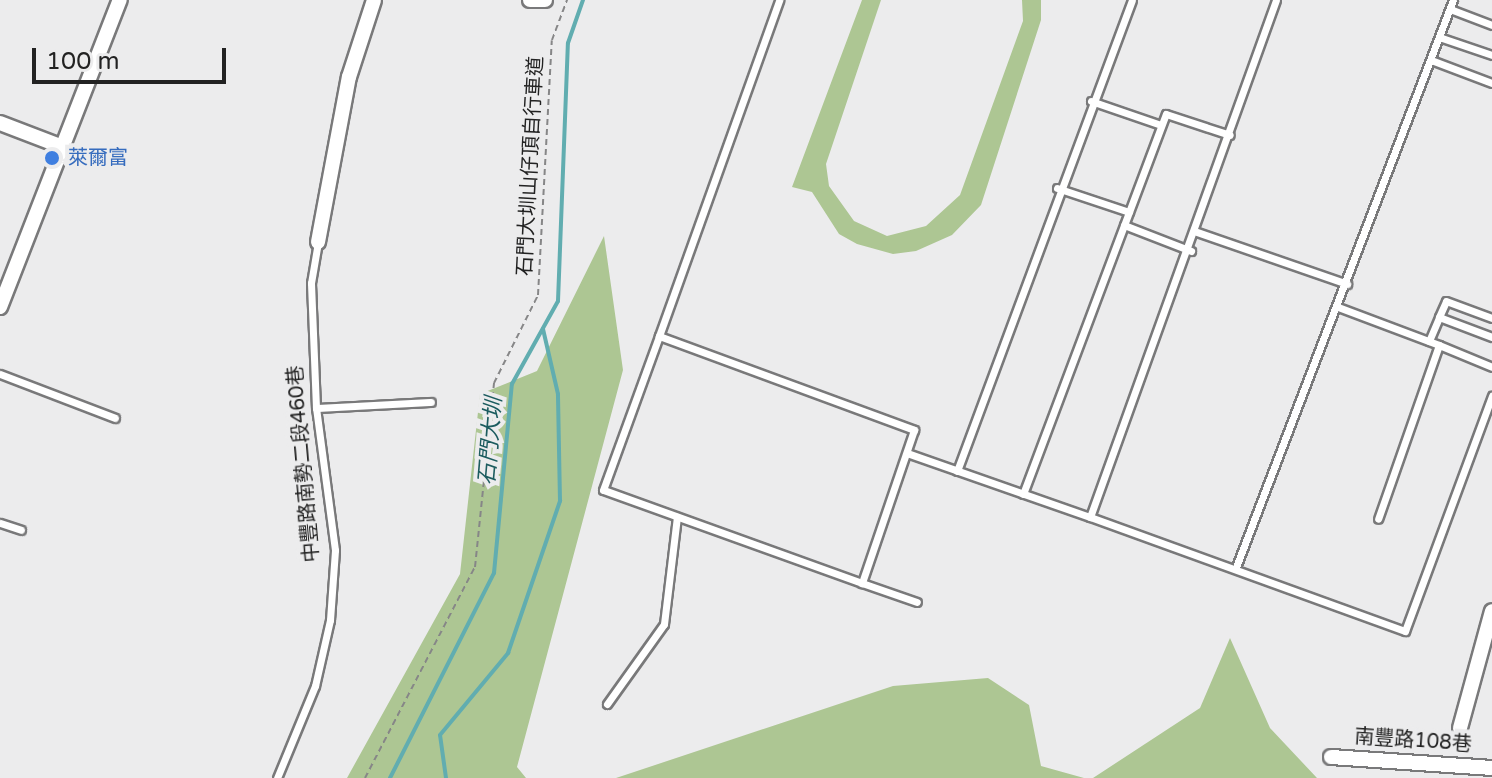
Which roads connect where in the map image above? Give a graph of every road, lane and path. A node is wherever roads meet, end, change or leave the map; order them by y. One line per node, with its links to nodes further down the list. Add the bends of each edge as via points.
1 (120, 0): 18 (street)
2 (374, 0): 23 (street, 中豐路南勢二段460巷, via 349,77)
3 (567, 0): 58 (path, 石門大圳山仔頂自行車道, via 552,40 538,295 494,383 475,567)
4 (779, 0): 30 (lane)
5 (1132, 0): 14 (lane)
6 (1276, 0): 17 (lane)
7 (1453, 0): 8 (lane)
8 (1450, 9): 9 (lane); 10 (lane)
9 (1492, 25)
10 (1439, 37): 11 (lane); 12 (lane)
11 (1492, 55)
12 (1431, 60): 13 (lane); 25 (lane)
13 (1492, 83)
14 (1091, 101): 16 (lane); 19 (lane)
15 (0, 123): 18 (street)
16 (1161, 125): 17 (lane, via 1166,114); 20 (lane)
17 (1230, 135): 22 (lane)
18 (65, 148): 26 (street)
19 (1057, 188): 20 (lane); 41 (lane)
20 (1129, 212): 21 (lane)
21 (1124, 225): 24 (lane); 42 (lane)
22 (1197, 232): 24 (lane); 25 (lane)
23 (318, 242): 38 (lane, 中豐路南勢二段460巷, via 311,283)
24 (1191, 251): 44 (lane)
25 (1347, 284): 27 (lane)
26 (0, 307)
27 (1338, 307): 32 (lane); 48 (lane)
28 (1439, 317): 29 (lane, via 1446,301); 31 (lane); 32 (lane)
29 (1492, 318)
30 (659, 336): 40 (lane, via 914,430); 43 (lane, via 603,490)
31 (1492, 337)
32 (1429, 341): 33 (lane)
33 (1439, 345): 34 (lane); 45 (lane)
34 (1492, 367)
35 (0, 374): 39 (lane)
36 (1492, 396): 48 (lane, via 1405,631)
37 (431, 402): 38 (lane)
38 (316, 408): 57 (lane, 中豐路南勢二段460巷, via 335,550 330,620 315,686)
39 (115, 418)
40 (907, 453): 41 (lane); 49 (lane)
41 (957, 471): 42 (lane)
42 (1023, 494): 44 (lane)
43 (677, 517): 49 (lane); 53 (lane, via 664,624)
44 (1090, 517): 48 (lane)
45 (1378, 519)
46 (0, 523): 47 (lane)
47 (21, 530)
48 (1236, 567)
49 (862, 583): 50 (lane)
50 (917, 602)
51 (1492, 611): 52 (street)
52 (1490, 635): 54 (street)
53 (607, 704)
54 (1460, 728)
55 (1331, 757): 56 (street, 南豐路108巷)
56 (1492, 768)
57 (277, 778)
58 (365, 778)

